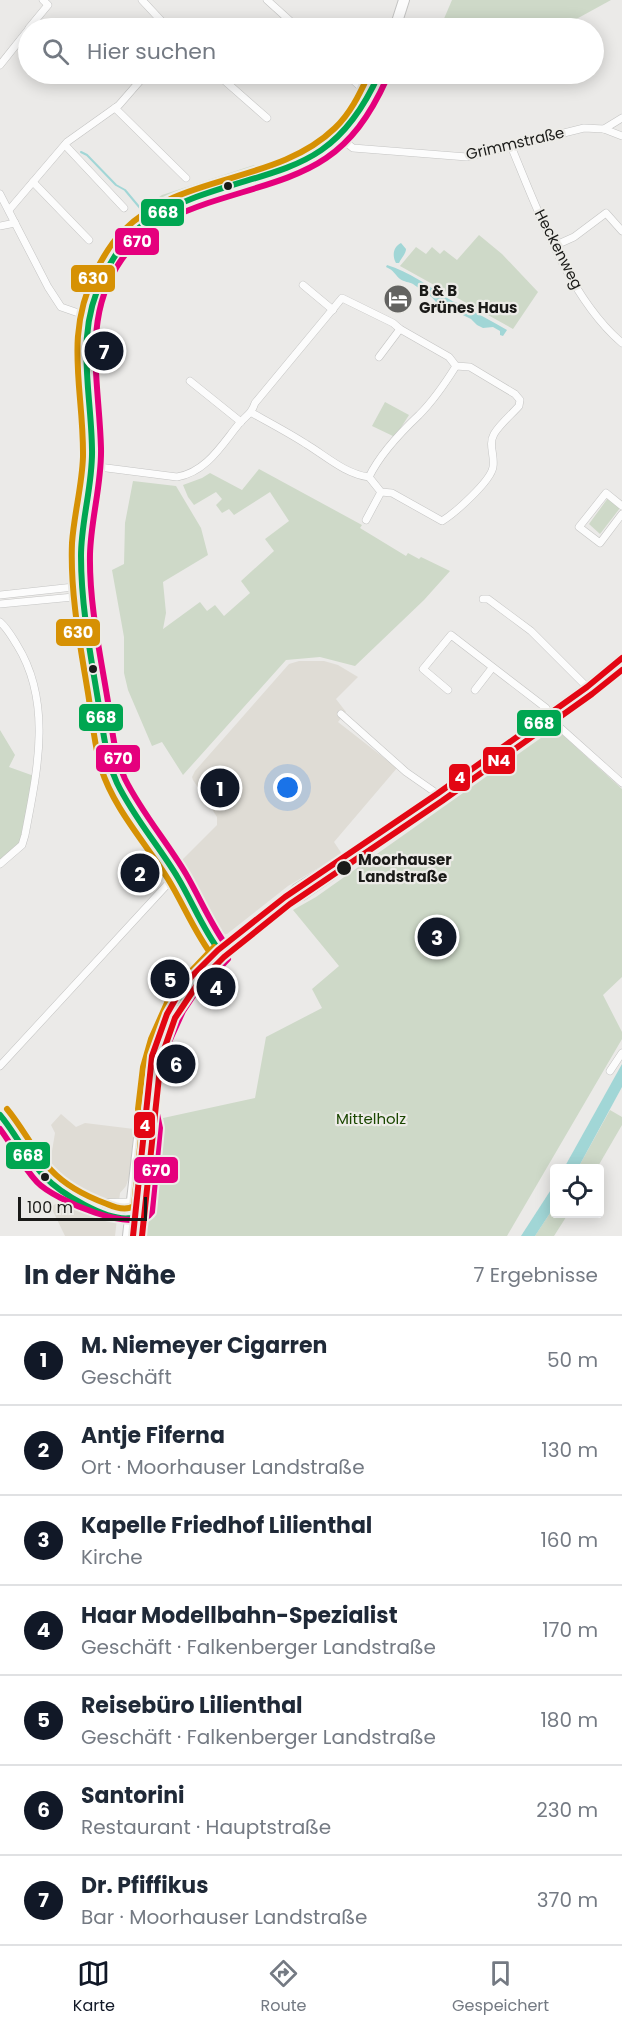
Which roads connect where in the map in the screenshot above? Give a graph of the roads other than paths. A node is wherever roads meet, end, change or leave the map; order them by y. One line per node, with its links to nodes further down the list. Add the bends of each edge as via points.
1 (142, 0): 6 (street)
2 (267, 0): 7 (street)
3 (404, 0): 8 (street)
4 (48, 2): 5 (street)
5 (37, 18)
6 (159, 18)
7 (287, 18)
8 (398, 18)
9 (18, 43): 10 (street)
10 (0, 65)
11 (137, 84): 16 (street)
12 (228, 84): 17 (street)
13 (357, 84): 15 (street)
14 (375, 84): 15 (street)
15 (370, 95): 21 (street)
16 (115, 108): 22 (street); 24 (street)
17 (267, 118)
18 (622, 118): 19 (street)
19 (604, 129): 20 (street, Grimmstraße); 23 (street, Grimmstraße, via 564,131)
20 (622, 136)
21 (339, 137): 23 (street, Grimmstraße, via 352,148 467,157); 36 (street, via 298,165 160,213 119,249 99,283)
22 (64, 146): 25 (street); 27 (street)
23 (511, 146): 33 (street, Heckenweg)
24 (186, 178)
25 (33, 182): 28 (street); 32 (street)
26 (0, 194): 28 (street)
27 (124, 208)
28 (9, 210): 29 (street)
29 (15, 223): 30 (street); 36 (street, via 61,308)
30 (0, 226)
31 (622, 231): 33 (street, via 606,213 574,237)
32 (89, 240)
33 (554, 246): 38 (street, Heckenweg, via 590,306)
34 (303, 285): 35 (street)
35 (333, 310): 37 (street, via 342,298); 42 (street, via 255,403)
36 (87, 316): 44 (street, via 84,347)
37 (400, 330): 39 (street); 40 (street, via 449,357)
38 (622, 343)
39 (379, 357)
40 (456, 366): 45 (street); 46 (street, via 470,367 520,399 493,435 494,466 490,476 442,521 393,493)
41 (190, 381): 43 (street)
42 (252, 413): 43 (street); 45 (street, via 323,457)
43 (240, 422): 44 (street, via 212,458 185,476)
44 (91, 466): 50 (street, via 81,554)
45 (369, 477): 46 (street)
46 (381, 492): 49 (street)
47 (622, 506): 48 (street, via 606,493 579,527 600,543)
48 (622, 514)
49 (366, 520)
50 (83, 591): 51 (street); 53 (street); 65 (street, via 105,743 116,782)
51 (0, 595)
52 (483, 599): 57 (street, via 531,631)
53 (0, 604)
54 (2, 624): 64 (street, via 23,654 35,685 39,753 22,845)
55 (622, 660): 57 (street)
56 (492, 668): 58 (street, via 451,635 423,669); 59 (street); 61 (street)
57 (588, 688): 61 (street)
58 (448, 690)
59 (475, 690)
60 (341, 714): 63 (street, via 406,772)
61 (550, 714): 62 (street, via 555,723); 63 (street)
62 (622, 783)
63 (439, 795): 66 (street, via 356,853 300,886)
64 (0, 864)
65 (176, 875): 66 (street, via 208,937); 68 (street)
66 (221, 953): 70 (street, via 181,998 159,1041)
67 (622, 1053): 69 (street)
68 (0, 1066)
69 (610, 1071)
70 (147, 1110): 72 (street, via 140,1129); 74 (street, via 151,1127)
71 (0, 1115): 73 (street, via 45,1177)
72 (132, 1202): 73 (street); 74 (street); 75 (street)
73 (85, 1203): 75 (street)
74 (143, 1211): 75 (street); 77 (street)
75 (130, 1218): 76 (street)
76 (128, 1236)
77 (140, 1236)

